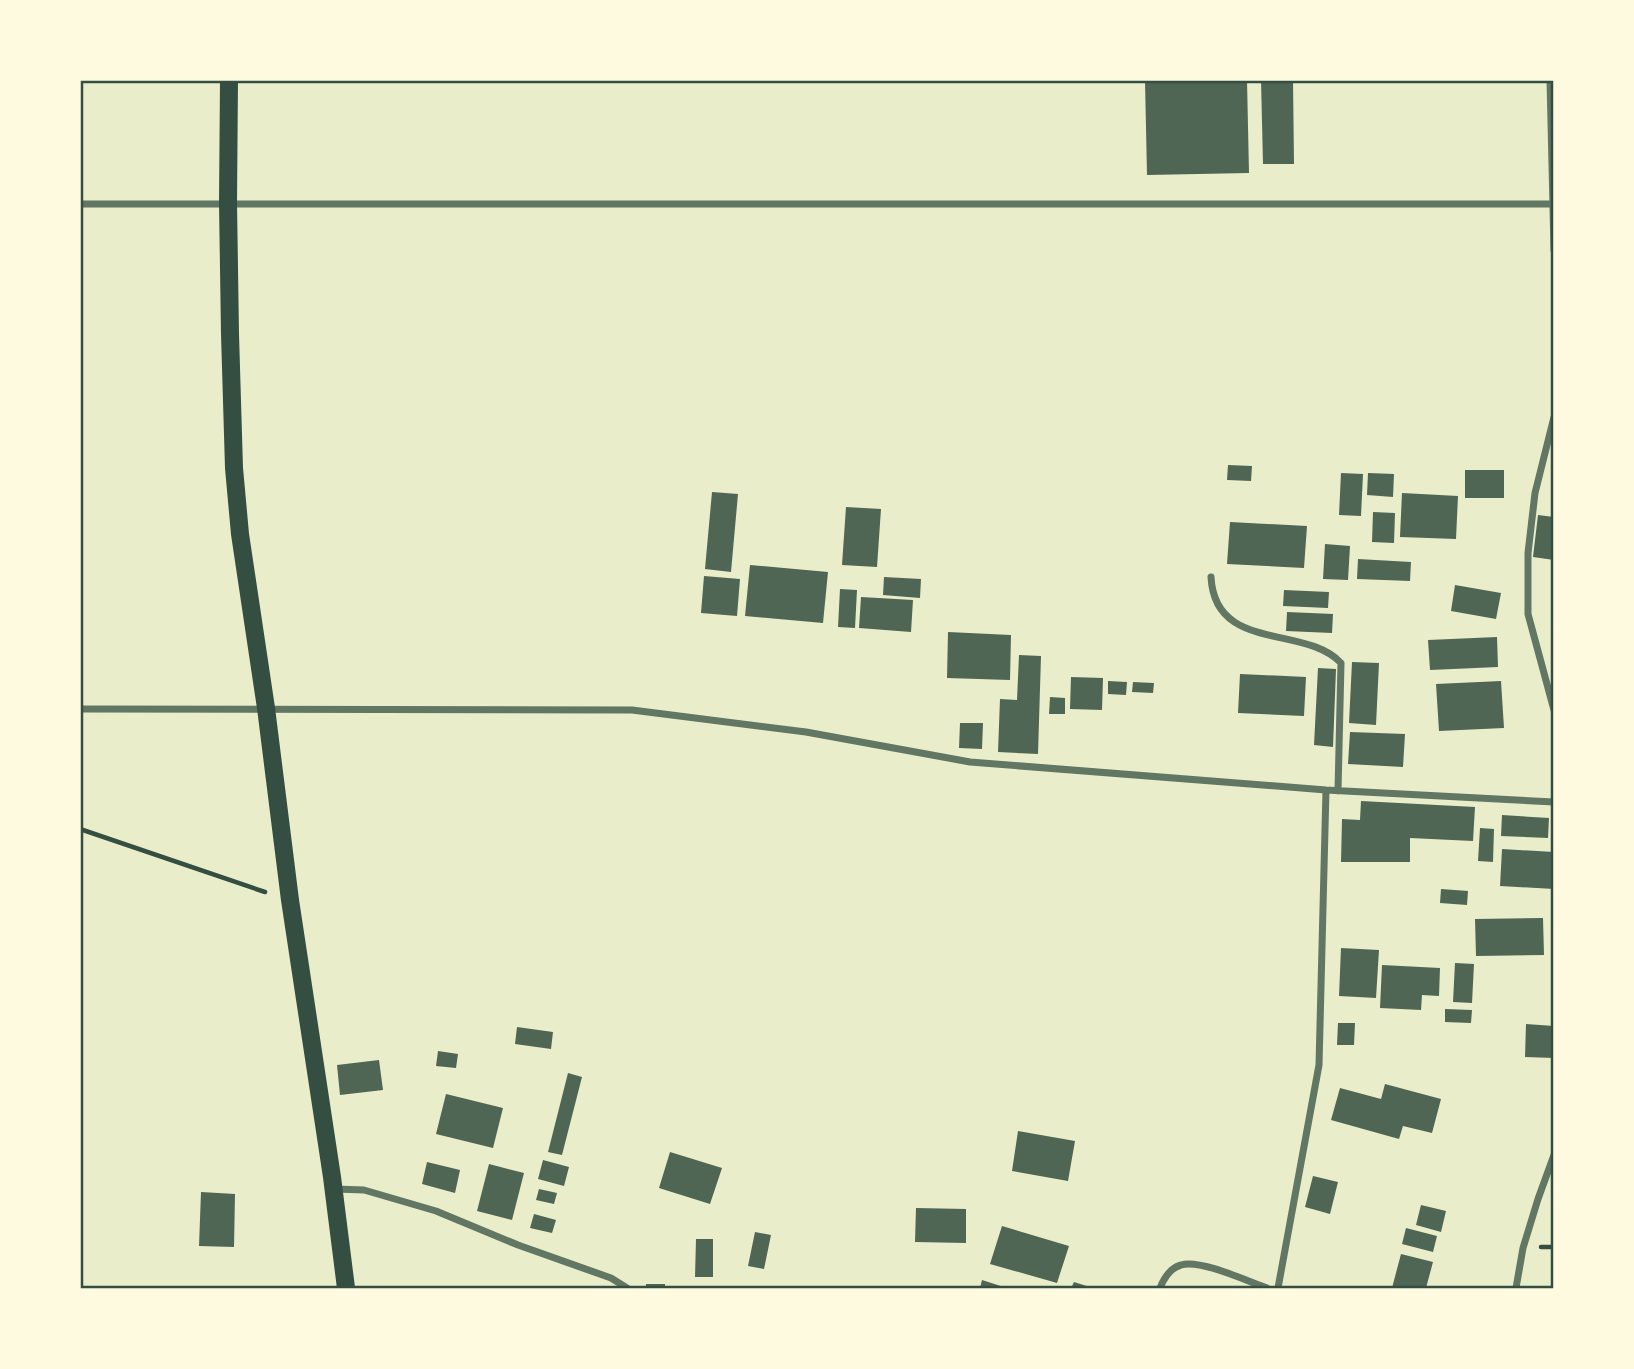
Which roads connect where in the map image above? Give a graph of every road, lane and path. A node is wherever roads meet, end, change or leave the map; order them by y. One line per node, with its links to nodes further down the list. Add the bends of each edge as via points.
1 (229, 80): 3 (main road)
2 (1550, 80): 5 (street)
3 (228, 203): 4 (street); 5 (street); 9 (main road, via 234,468)
4 (80, 204)
5 (1553, 204): 6 (street)
6 (1553, 250)
7 (1553, 417): 11 (street, via 1535,493 1528,553 1528,614)
8 (1211, 577): 13 (street, via 1221,610 1236,622 1262,634 1317,647 1340,663)
9 (266, 708): 10 (street); 12 (street, via 632,710 806,732 970,762); 16 (main road)
10 (80, 709)
11 (1553, 710)
12 (1326, 790): 13 (street); 23 (street, via 1319,1065)
13 (1338, 791): 14 (street)
14 (1553, 802)
15 (80, 829): 16 (path)
16 (290, 900): 18 (main road)
17 (1553, 1155): 24 (street, via 1522,1248)
18 (334, 1189): 19 (main road); 20 (street, via 364,1189 436,1211 611,1278)
19 (346, 1289)
20 (627, 1289)
21 (1160, 1289): 22 (street, via 1167,1274 1193,1263)
22 (1266, 1289)
23 (1278, 1289)
24 (1516, 1289)

